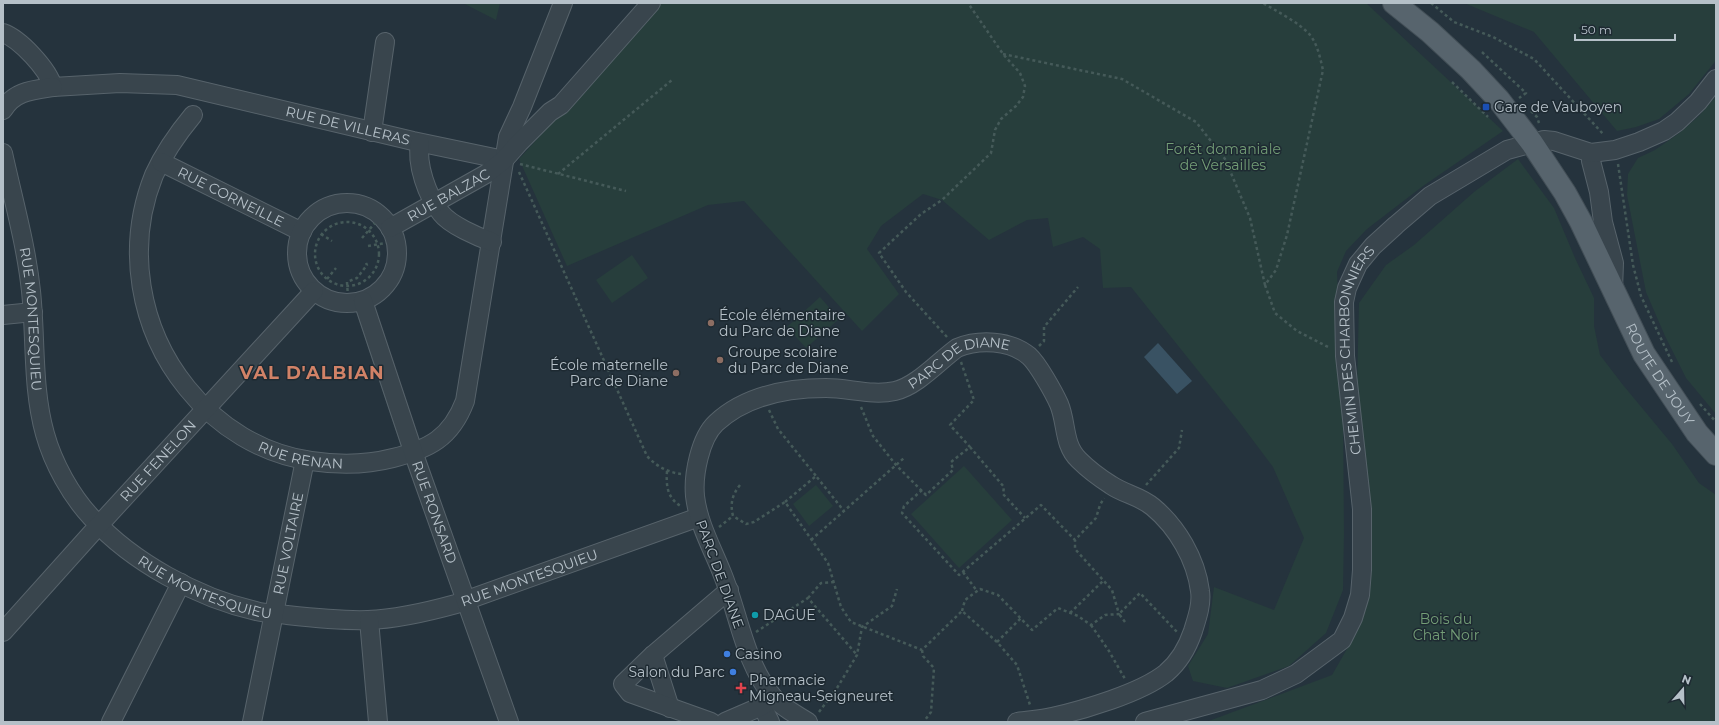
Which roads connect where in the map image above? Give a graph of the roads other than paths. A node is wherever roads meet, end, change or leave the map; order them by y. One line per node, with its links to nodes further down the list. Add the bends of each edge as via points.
1 (563, 3): 12 (street, via 522,107)
2 (651, 3): 12 (street, via 561,105)
3 (1394, 3): 11 (main road, ROUTE DE JOUY, via 1430,32)
4 (3, 33): 7 (street, via 35,58 46,70)
5 (385, 42): 10 (street)
6 (1716, 79): 14 (street, CHEMIN DES CHARBONNIERS, via 1698,102 1664,131 1615,150)
7 (53, 87): 8 (street, via 24,92 11,100); 10 (street, RUE DE VILLERAS, via 120,83 177,85)
8 (3, 110)
9 (193, 115): 16 (street, RUE RENAN)
10 (372, 132): 13 (street, RUE DE VILLERAS)
11 (1536, 134): 14 (street, CHEMIN DES CHARBONNIERS, via 1544,140); 23 (main road, ROUTE DE JOUY); 52 (street, CHEMIN DES CHARBONNIERS, via 1430,196 1373,246 1358,264 1347,288 1344,302 1344,356 1362,509 1362,570 1360,595 1353,618 1342,640 1296,674 1262,690)
12 (514, 140): 17 (street)
13 (420, 143): 17 (street, RUE DE VILLERAS); 18 (street, via 420,167)
14 (1590, 153): 23 (street, ROUTE DE JOUY, via 1603,222 1614,263)
15 (3, 154): 25 (street, RUE MONTESQUIEU, via 22,230)
16 (161, 162): 20 (street, RUE CORNEILLE); 27 (street, RUE RENAN, via 148,195 140,234 139,256 144,299 153,332 167,361 176,376)
17 (509, 162): 18 (street, RUE BALZAC); 21 (street, RUE RENAN)
18 (435, 202): 19 (street, RUE BALZAC); 21 (street, via 441,213 451,221)
19 (389, 229): 20 (street, via 371,209 348,203 325,208 315,215); 24 (street, via 397,253 396,266 391,277 384,288 374,295)
20 (302, 232): 22 (street, via 297,259 301,272 308,284)
21 (492, 242): 28 (street, RUE RENAN, via 465,401 459,416 447,431 431,445)
22 (320, 285): 24 (street, via 330,300); 27 (street, RUE FENELON)
23 (1613, 289): 29 (main road, ROUTE DE JOUY, via 1644,354 1698,433)
24 (353, 297): 28 (street, RUE RONSARD)
25 (33, 312): 26 (street); 32 (street, RUE MONTESQUIEU, via 37,394 45,436 66,482 90,517)
26 (3, 315)
27 (206, 409): 30 (street, RUE RENAN, via 235,432 258,445); 32 (street, RUE FENELON)
28 (414, 452): 30 (street, RUE RENAN, via 371,463 340,464); 35 (street, RUE RONSARD)
29 (1716, 454)
30 (305, 460): 36 (street, RUE VOLTAIRE)
31 (699, 517): 34 (street, PARC DE DIANE); 35 (street, RUE MONTESQUIEU); 43 (street, PARC DE DIANE, via 695,496 695,476 699,457 715,424 733,410 771,393 826,388 878,393 896,391 910,385 947,355 964,345 985,342 1002,344 1018,350 1035,363 1060,405 1070,449 1079,460 1112,486 1136,496 1153,508 1180,537 1192,563 1200,590 1200,602 1188,644 1180,658 1166,673 1143,687 1095,705)
32 (99, 525): 33 (street, RUE MONTESQUIEU, via 136,556); 38 (street, RUE FENELON)
33 (181, 583): 36 (street, RUE MONTESQUIEU, via 229,603); 44 (street)
34 (729, 590): 39 (street); 40 (street, PARC DE DIANE, via 748,652)
35 (465, 601): 37 (street, RUE MONTESQUIEU, via 418,614); 47 (street, RUE RONSARD)
36 (274, 614): 37 (street, RUE MONTESQUIEU); 45 (street, RUE VOLTAIRE)
37 (369, 620): 46 (street)
38 (3, 632)
39 (653, 655): 41 (street); 41 (street, via 623,684 630,693)
40 (768, 702): 42 (street, PARC DE DIANE); 49 (street); 50 (street)
41 (670, 708): 48 (street)
42 (812, 719)
43 (1045, 719): 51 (street, PARC DE DIANE)
44 (111, 722)
45 (252, 722)
46 (378, 722)
47 (509, 722)
48 (711, 722)
49 (725, 722)
50 (770, 722)
51 (1017, 722)
52 (1145, 722)

